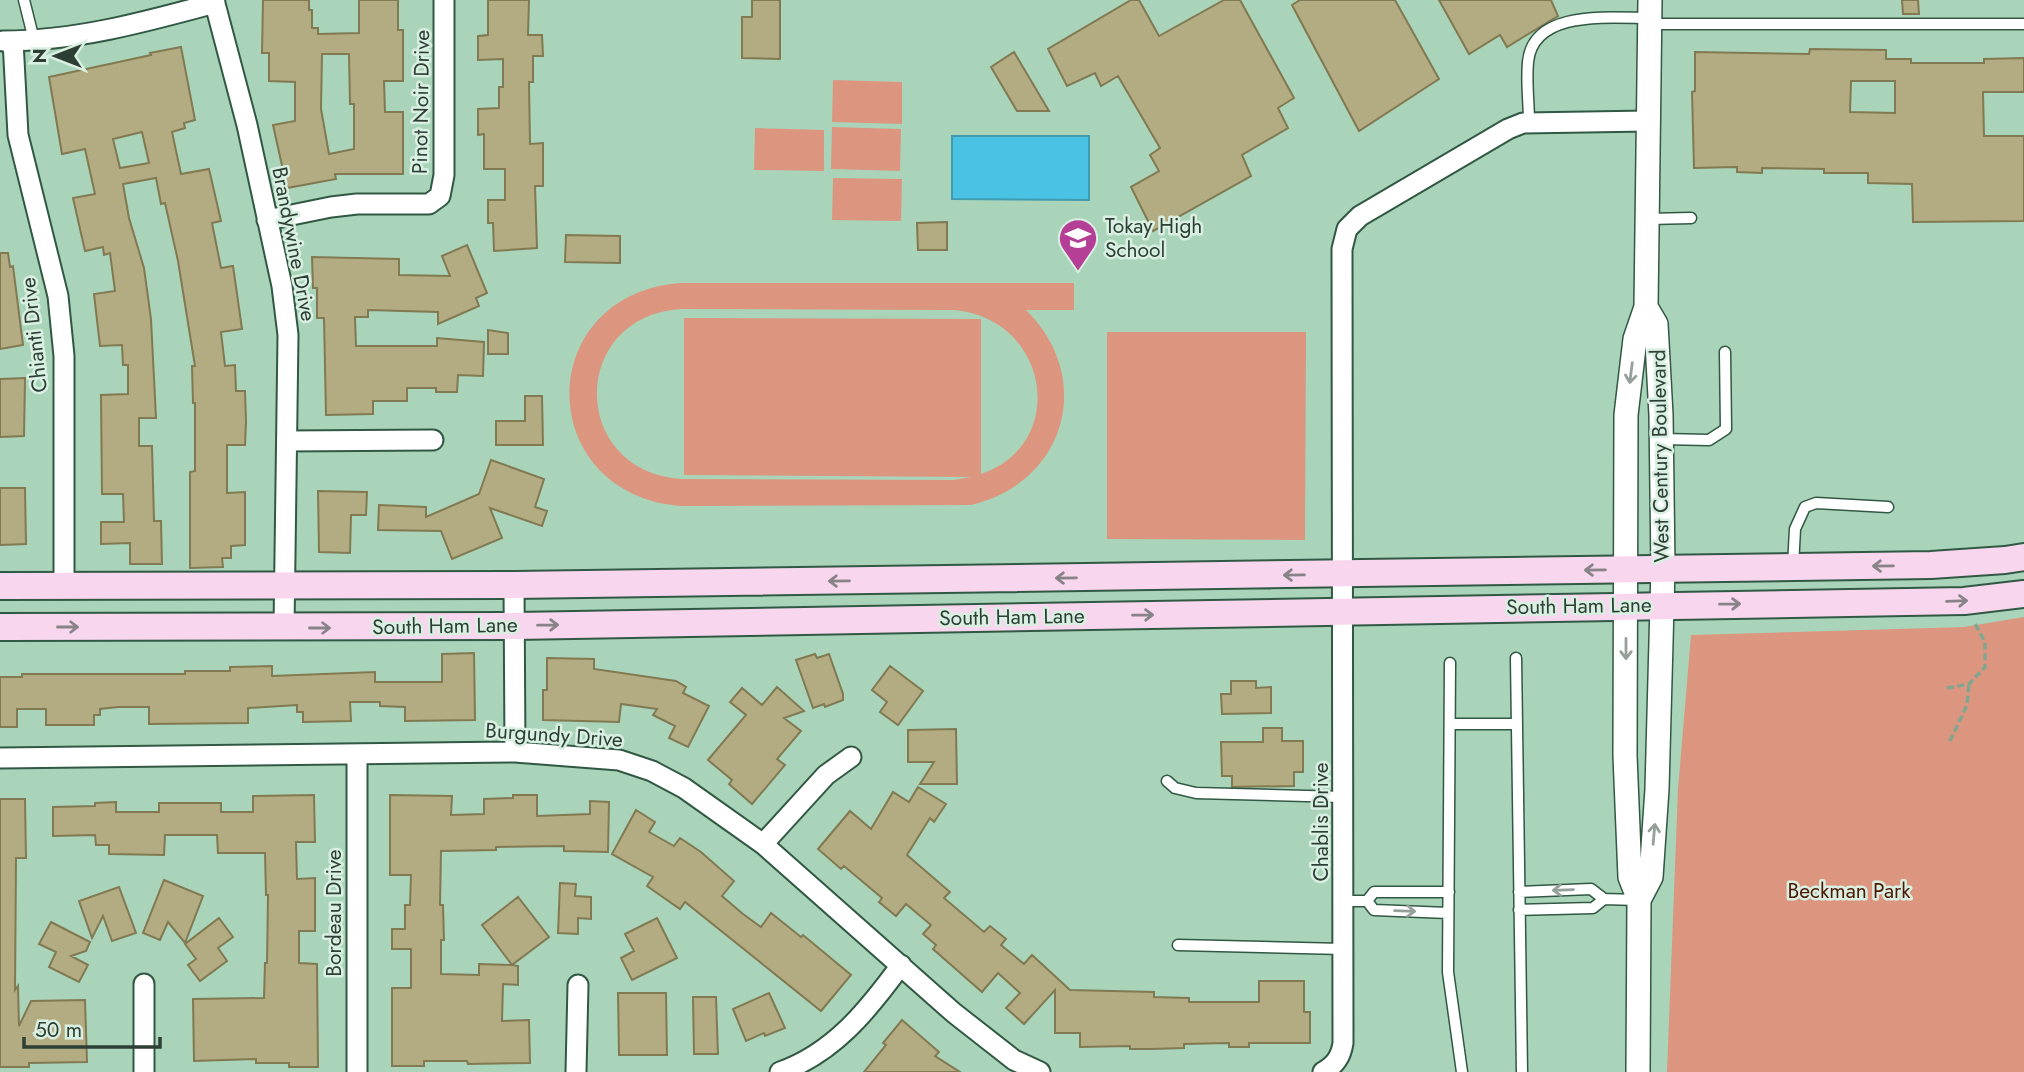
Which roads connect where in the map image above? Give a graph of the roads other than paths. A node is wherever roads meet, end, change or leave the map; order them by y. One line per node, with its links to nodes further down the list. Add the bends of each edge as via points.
1 (24, 0): 7 (lane)
2 (444, 0): 12 (street, Pinot Noir Drive, via 444,175 440,197 429,204 357,204)
3 (215, 2): 7 (street, via 125,27); 12 (street, Brandywine Drive)
4 (1650, 14): 5 (lane); 8 (street, West Century Boulevard); 9 (lane, via 1562,22 1536,39 1528,60)
5 (2024, 24)
6 (7, 41): 7 (street); 27 (street, Chianti Drive, via 18,135 58,296 64,356)
7 (34, 41)
8 (1647, 121): 9 (street); 11 (street, West Century Boulevard)
9 (1530, 122): 23 (street, via 1489,140 1360,216 1347,229 1342,249)
10 (1692, 218): 11 (lane)
11 (1647, 219): 13 (street, West Century Boulevard)
12 (267, 220): 17 (street, Brandywine Drive, via 288,335)
13 (1646, 307): 15 (street, West Century Boulevard, via 1656,324); 22 (street, West Century Boulevard, one-way to 22, via 1635,339 1626,415)
14 (1725, 352): 15 (lane, via 1726,429 1709,440)
15 (1661, 439): 21 (street, West Century Boulevard)
16 (433, 440): 17 (street)
17 (287, 441): 24 (street, Brandywine Drive)
18 (1888, 506): 20 (lane, via 1805,506 1795,529)
19 (2024, 557): 20 (main road, South Ham Lane, one-way to 20, via 1931,565)
20 (1793, 567): 21 (main road, South Ham Lane)
21 (1663, 568): 22 (main road, South Ham Lane); 29 (street, West Century Boulevard)
22 (1627, 570): 23 (main road, South Ham Lane, one-way to 23); 30 (street, West Century Boulevard)
23 (1343, 575): 25 (main road, South Ham Lane, one-way to 25); 31 (street, Chablis Drive)
24 (285, 585): 25 (main road, South Ham Lane); 27 (main road, South Ham Lane); 34 (street, Brandywine Drive)
25 (514, 585): 32 (street)
26 (0, 586): 27 (main road, South Ham Lane)
27 (64, 586)
28 (2024, 594): 29 (main road, South Ham Lane, one-way to 28, via 1964,601)
29 (1661, 604): 30 (main road, South Ham Lane); 49 (street, West Century Boulevard, one-way to 29, via 1651,877 1657,801)
30 (1626, 606): 31 (main road, South Ham Lane); 49 (street, West Century Boulevard, one-way to 49, via 1629,863)
31 (1344, 611): 32 (main road, South Ham Lane, one-way to 31); 44 (street, Chablis Drive)
32 (514, 626): 34 (main road, South Ham Lane, one-way to 32); 39 (street)
33 (0, 627): 34 (main road, South Ham Lane, one-way to 34)
34 (284, 628)
35 (1516, 658): 38 (lane)
36 (1450, 663): 37 (lane)
37 (1450, 724): 38 (lane); 47 (lane)
38 (1517, 724): 46 (lane)
39 (514, 752): 40 (street, Burgundy Drive); 45 (street, Burgundy Drive, via 619,760 652,771)
40 (357, 755): 42 (street, Burgundy Drive); 61 (street, Bordeau Drive)
41 (851, 757): 45 (street, via 826,775)
42 (0, 758)
43 (1167, 781): 44 (lane, via 1196,793)
44 (1343, 797): 50 (street, Chablis Drive)
45 (763, 844): 56 (street, Burgundy Drive)
46 (1519, 891): 48 (lane, one-way to 46, via 1591,889); 52 (lane)
47 (1449, 892): 51 (lane, via 1374,892); 53 (lane)
48 (1604, 899): 49 (lane); 52 (lane, via 1593,908)
49 (1639, 900): 67 (street, West Century Boulevard)
50 (1343, 901): 51 (lane); 55 (street, Chablis Drive)
51 (1367, 901): 53 (lane, one-way to 53, via 1374,910)
52 (1519, 910): 66 (lane)
53 (1448, 913): 65 (lane, via 1448,972)
54 (1178, 945): 55 (lane)
55 (1343, 949): 59 (street, Chablis Drive, via 1343,1043)
56 (901, 965): 63 (street, via 871,1006 841,1036 812,1058); 64 (street, Burgundy Drive, via 1014,1060)
57 (144, 984): 60 (street)
58 (578, 985): 62 (street)
59 (1328, 1069)
60 (144, 1072)
61 (357, 1072)
62 (576, 1072)
63 (780, 1072)
64 (1040, 1072)
65 (1462, 1072)
66 (1522, 1072)
67 (1638, 1072)

